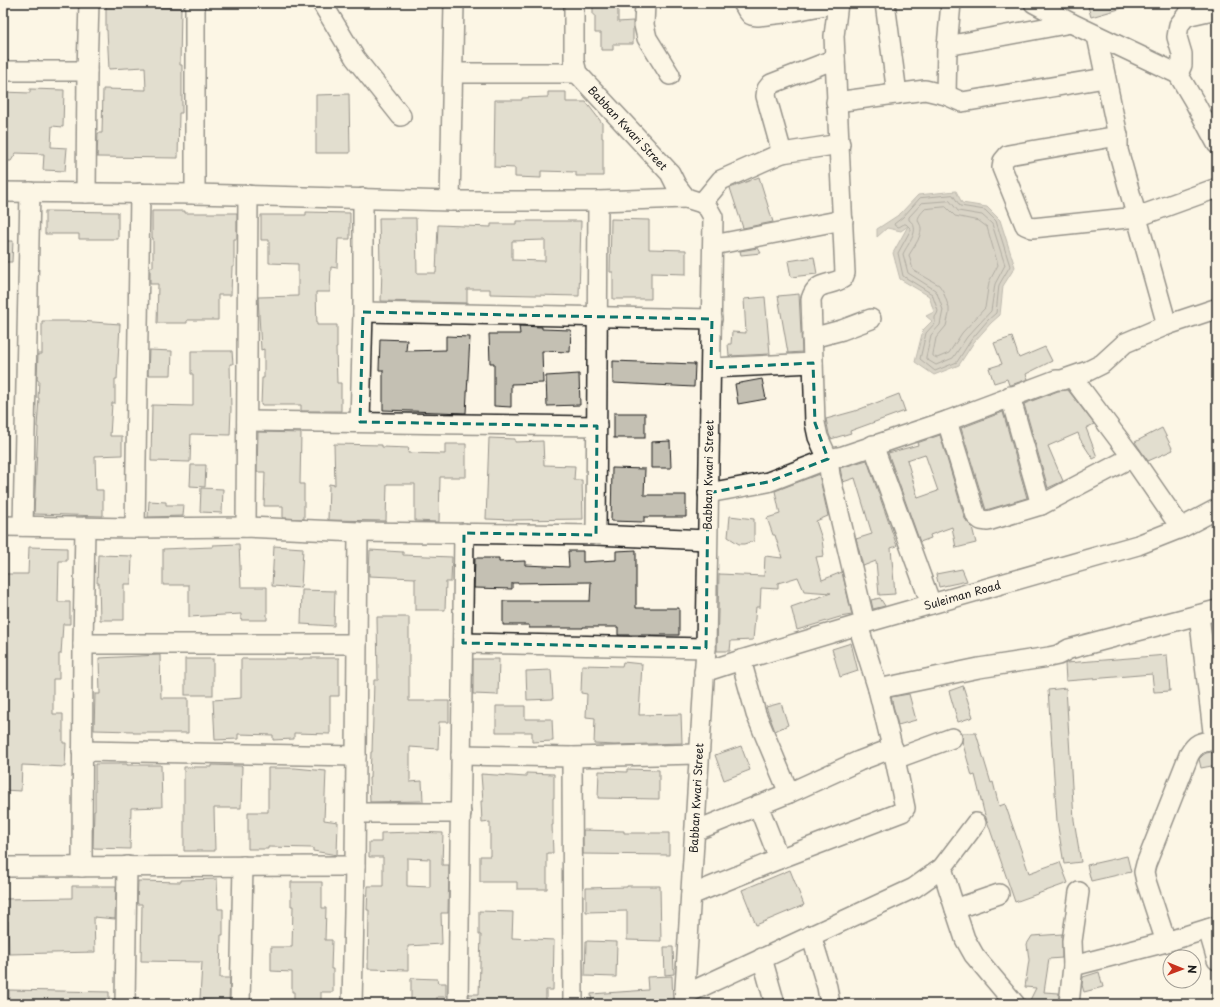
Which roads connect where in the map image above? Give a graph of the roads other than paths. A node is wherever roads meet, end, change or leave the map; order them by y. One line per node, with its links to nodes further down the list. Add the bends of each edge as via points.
1 (89, 3): 18 (street)
2 (195, 3): 37 (street)
3 (322, 3): 27 (street, via 355,58)
4 (454, 3): 19 (street)
5 (574, 3): 20 (street, via 574,61)
6 (645, 3): 22 (street, via 644,26 647,38)
7 (742, 3): 8 (street, via 751,15 758,16)
8 (837, 3): 16 (street)
9 (885, 3): 24 (street)
10 (951, 3): 15 (street)
11 (1034, 3): 13 (street)
12 (1217, 9): 21 (street, via 1186,16 1179,25 1177,37 1182,65)
13 (1071, 24): 14 (street); 15 (street)
14 (1097, 36): 21 (street); 23 (street)
15 (946, 46): 25 (street)
16 (835, 59): 26 (street); 31 (street, via 771,84 767,89 766,96)
17 (3, 71): 18 (street)
18 (86, 71): 35 (street)
19 (453, 73): 20 (street); 41 (street)
20 (577, 74): 40 (street, Babban Kwari Street, via 670,173 676,186)
21 (1178, 74): 30 (street)
22 (670, 75)
23 (1105, 78): 25 (street, via 962,102); 28 (street)
24 (897, 94): 25 (street, via 926,90); 26 (street)
25 (946, 95)
26 (836, 102): 29 (street)
27 (401, 116)
28 (1118, 136): 43 (street, via 1118,150); 43 (street, via 1008,155 1003,161 1002,168 1025,225 1032,228)
29 (840, 144): 31 (street); 44 (street)
30 (1217, 144)
31 (782, 153): 40 (street, via 722,180)
32 (1217, 188): 43 (street)
33 (3, 192): 34 (street)
34 (30, 192): 35 (street); 68 (street)
35 (86, 193): 36 (street)
36 (140, 193): 37 (street); 71 (street)
37 (195, 194): 38 (street)
38 (248, 195): 39 (street); 58 (street)
39 (363, 198): 41 (street); 47 (street)
40 (694, 200): 42 (street); 45 (street, Babban Kwari Street, via 708,208 713,217)
41 (450, 201): 42 (street)
42 (598, 201): 48 (street)
43 (1137, 218): 51 (street)
44 (843, 220): 45 (street); 52 (street, via 845,273 840,280 818,287 813,292)
45 (713, 244): 49 (street, Babban Kwari Street)
46 (1215, 309): 51 (street)
47 (363, 312): 48 (street); 59 (street)
48 (598, 316): 49 (street); 60 (street)
49 (712, 319): 54 (street, Babban Kwari Street)
50 (871, 319): 52 (street)
51 (1167, 325): 55 (street, via 1125,343 1102,364)
52 (812, 338): 53 (street)
53 (813, 363): 54 (street); 63 (street, via 818,437)
54 (711, 368): 64 (street, Babban Kwari Street)
55 (1072, 377): 56 (street); 62 (street)
56 (1010, 396): 57 (street); 65 (street)
57 (947, 420): 61 (street); 65 (street, via 976,516 988,521)
58 (247, 421): 59 (street); 70 (street)
59 (360, 422): 60 (street)
60 (597, 426): 75 (street)
61 (873, 445): 63 (street); 77 (street)
62 (1132, 457): 65 (street); 72 (street)
63 (828, 459): 64 (street, via 768,482); 79 (street)
64 (708, 493): 76 (street, Babban Kwari Street)
65 (1041, 505)
66 (1217, 509): 72 (street, Suleiman Road)
67 (3, 526): 68 (street)
68 (23, 526): 69 (street)
69 (85, 527): 71 (street); 81 (street)
70 (246, 527): 71 (street); 73 (street)
71 (135, 528)
72 (1181, 528): 77 (street, Suleiman Road, via 1138,545)
73 (358, 532): 74 (street); 82 (street)
74 (464, 533): 75 (street); 80 (street)
75 (596, 535): 76 (street)
76 (707, 540): 83 (street, Babban Kwari Street)
77 (931, 604): 79 (street, Suleiman Road)
78 (1208, 612): 86 (street, via 1069,649 1058,655); 88 (street)
79 (861, 624): 84 (street, Suleiman Road); 86 (street)
80 (463, 643): 83 (street); 92 (street)
81 (83, 644): 82 (street); 89 (street)
82 (357, 644): 93 (street)
83 (706, 648): 85 (street, Babban Kwari Street)
84 (741, 660): 85 (street, Suleiman Road); 95 (street, via 756,714)
85 (704, 672): 91 (street, Babban Kwari Street)
86 (878, 689): 90 (street)
87 (952, 738): 90 (street)
88 (1215, 740): 114 (street, via 1198,743 1189,755 1144,872)
89 (82, 751): 93 (street); 102 (street)
90 (894, 753): 95 (street, via 858,761); 101 (street, via 905,804 902,812)
91 (698, 754): 94 (street); 100 (street, Babban Kwari Street)
92 (461, 755): 94 (street); 98 (street)
93 (356, 756): 97 (street)
94 (572, 757): 123 (street)
95 (789, 793): 96 (street)
96 (758, 805): 100 (street); 101 (street)
97 (356, 813): 98 (street); 105 (street)
98 (461, 813): 122 (street)
99 (976, 823): 107 (street)
100 (695, 831): 110 (street, Babban Kwari Street)
101 (779, 859): 110 (street)
102 (82, 866): 103 (street); 106 (street)
103 (127, 866): 104 (street); 119 (street)
104 (243, 866): 105 (street); 120 (street)
105 (355, 866): 121 (street)
106 (3, 867)
107 (942, 868): 111 (street); 113 (street, via 914,888)
108 (1079, 892): 117 (street, via 1072,941)
109 (1000, 894): 111 (street)
110 (691, 895): 118 (street, Babban Kwari Street)
111 (955, 909): 126 (street, via 965,939 974,955)
112 (1212, 927): 114 (street); 116 (street)
113 (811, 936): 115 (street); 125 (street)
114 (1166, 942): 117 (street)
115 (762, 958): 118 (street); 124 (street)
116 (1217, 960)
117 (1073, 966): 127 (street)
118 (685, 999)
119 (125, 1004)
120 (240, 1004)
121 (352, 1004)
122 (458, 1004)
123 (573, 1004)
124 (775, 1004)
125 (830, 1004)
126 (1015, 1004)
127 (1069, 1004)

